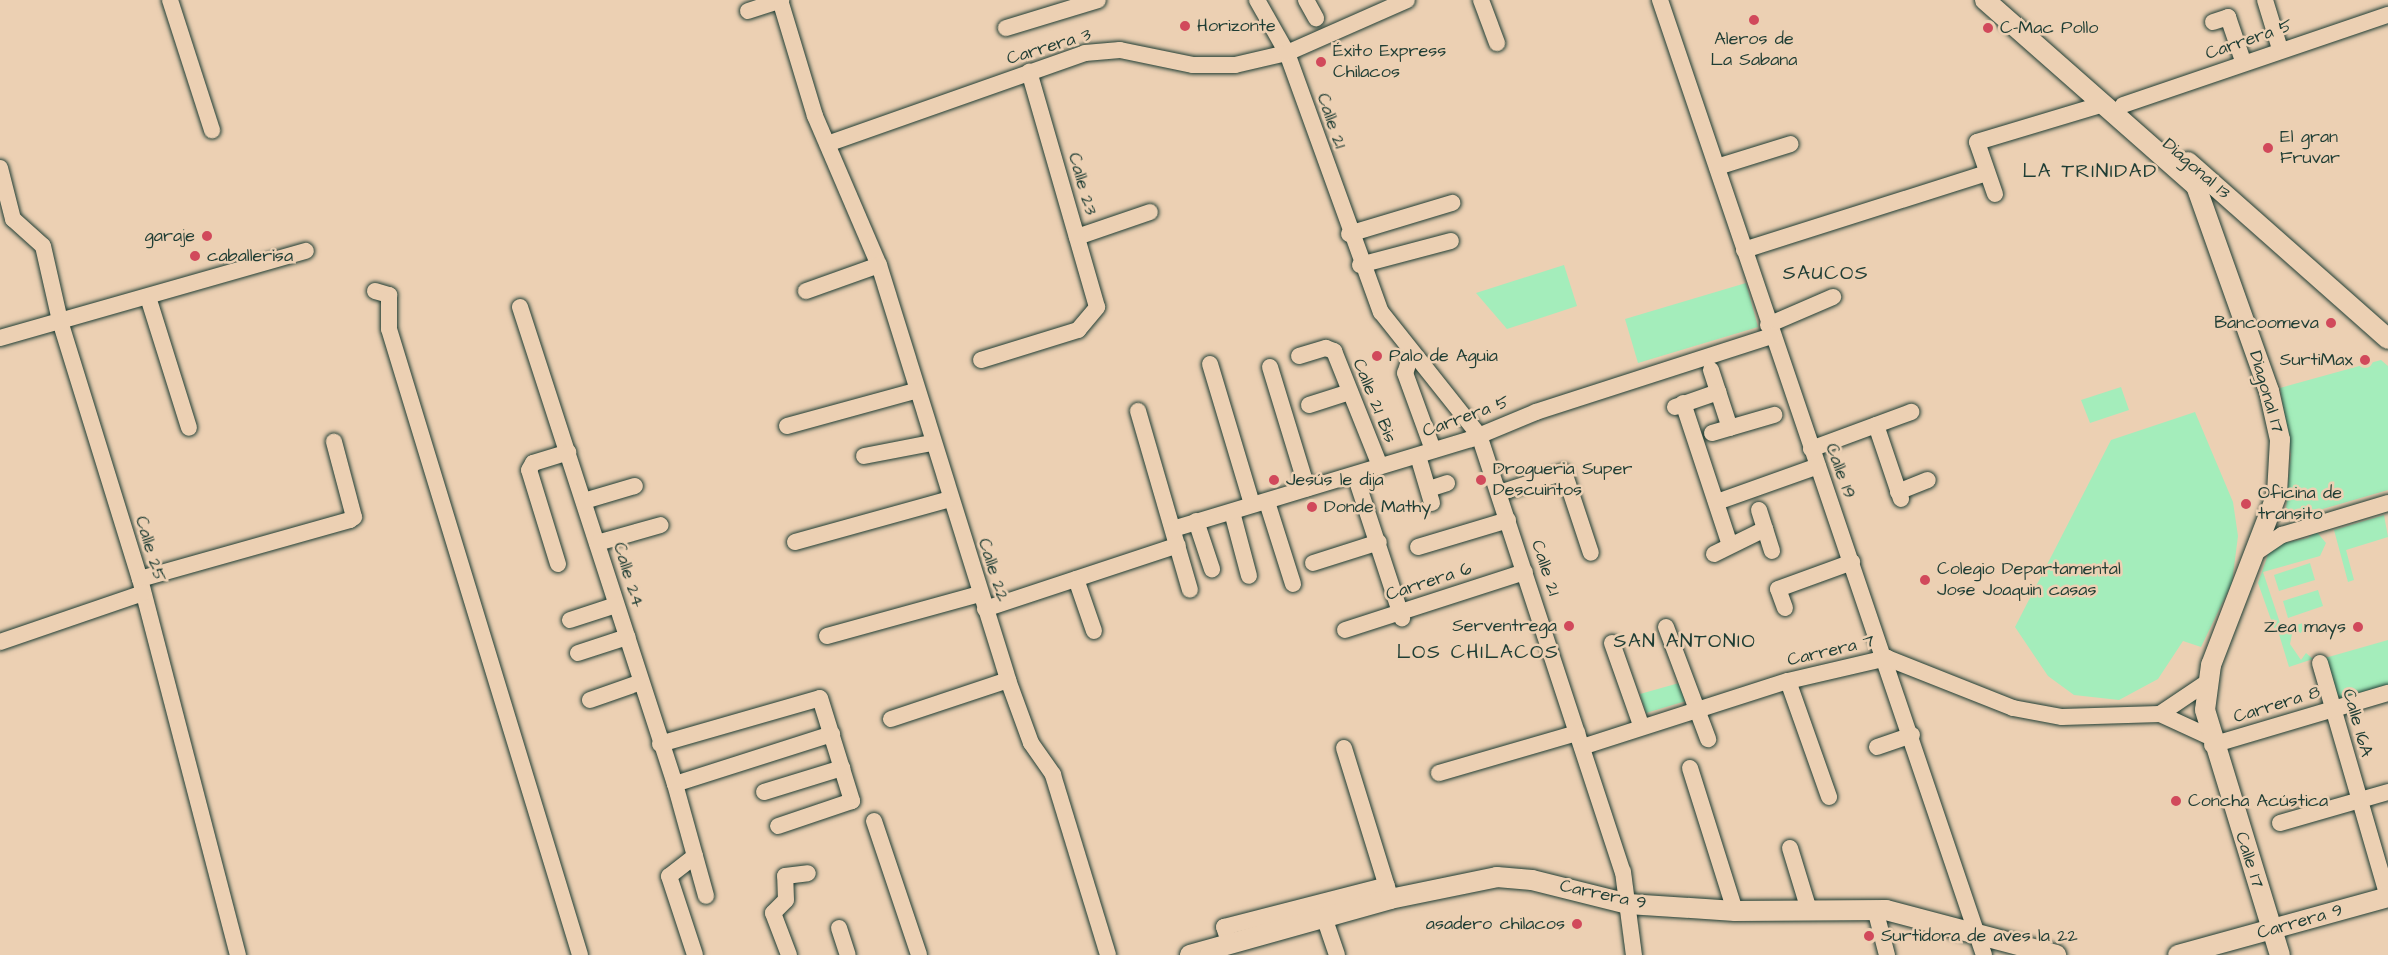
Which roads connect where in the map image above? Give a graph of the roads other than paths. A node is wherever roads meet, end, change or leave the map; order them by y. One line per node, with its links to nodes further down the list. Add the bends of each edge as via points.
1 (170, 0): 24 (street)
2 (781, 0): 13 (street); 25 (street, via 815,116)
3 (1098, 0): 12 (street)
4 (1257, 0): 20 (street, Calle 21)
5 (1306, 0): 15 (street)
6 (1407, 0): 20 (street, Carrera 3)
7 (1480, 0): 18 (street)
8 (1660, 0): 27 (street, Calle 19)
9 (1985, 0): 23 (main road, Diagonal 13)
10 (2003, 0): 23 (main road, Diagonal 13)
11 (2265, 0): 19 (street)
12 (1077, 3): 17 (street)
13 (748, 11)
14 (2388, 15): 19 (street, Carrera 5)
15 (1316, 18)
16 (2213, 22): 21 (street, via 2228,17)
17 (1006, 27)
18 (1497, 43)
19 (2280, 49): 21 (street, Carrera 5)
20 (1287, 53): 22 (street, Carrera 3, via 1215,65 1098,51); 34 (street, Calle 21)
21 (2243, 61): 23 (street, Carrera 5)
22 (1029, 72): 25 (street, Carrera 3); 35 (street, Calle 23)
23 (2114, 105): 29 (street, Carrera 5, via 1977,142); 33 (main road, Diagonal 13, via 2192,180); 36 (main road, Diagonal 13)
24 (212, 130)
25 (830, 142): 40 (street)
26 (1791, 144): 27 (street)
27 (1717, 167): 38 (street, Calle 19)
28 (0, 168): 47 (street, Calle 25, via 13,219 43,246)
29 (1987, 172): 30 (street, Carrera 5); 38 (street)
30 (1995, 194)
31 (1452, 203): 34 (street)
32 (1150, 212): 35 (street)
33 (2211, 227): 36 (main road, via 2213,207 2222,202 2262,236); 92 (main road, Diagonal 17, via 2277,421 2281,457)
34 (1349, 234): 41 (street, Calle 21)
35 (1077, 237): 53 (street, Calle 23, via 1097,307 1078,330)
36 (2274, 237): 50 (main road, Diagonal 13, via 2327,279)
37 (1451, 241): 41 (street)
38 (1744, 250): 48 (street, Calle 19)
39 (306, 251): 44 (street)
40 (879, 265): 43 (street); 57 (street, Calle 22)
41 (1360, 265): 51 (street, Calle 21, via 1381,312)
42 (375, 291): 178 (street, via 389,296 389,329)
43 (806, 291)
44 (147, 297): 47 (street); 66 (street)
45 (1833, 297): 48 (street, Carrera 5)
46 (520, 307): 73 (street, Calle 24)
47 (60, 321): 49 (street); 115 (street, Calle 25)
48 (1770, 331): 69 (street, Carrera 5); 72 (street, Calle 19)
49 (0, 338)
50 (2388, 339)
51 (1412, 352): 69 (street, Calle 21); 74 (street, via 1405,373)
52 (1299, 356): 58 (street, Calle 21 Bis, via 1331,347)
53 (981, 360)
54 (1210, 364): 88 (street, via 1226,443)
55 (1270, 367): 82 (street)
56 (1711, 370): 59 (street)
57 (915, 391): 65 (street); 71 (street, Calle 22)
58 (1350, 392): 60 (street); 76 (street, Calle 21 Bis)
59 (1718, 392): 67 (street); 87 (street, via 1679,405)
60 (1309, 405)
61 (1138, 411): 97 (street)
62 (1911, 412): 64 (street)
63 (1774, 415): 67 (street)
64 (1876, 425): 72 (street); 79 (street, via 1900,495)
65 (787, 426)
66 (189, 428)
67 (1730, 428): 68 (street)
68 (1712, 433)
69 (1479, 435): 74 (street, Carrera 5); 83 (street, Calle 21)
70 (334, 442): 115 (street, via 354,517 350,520)
71 (931, 443): 75 (street); 85 (street, Calle 22)
72 (1811, 449): 77 (street, Calle 19)
73 (568, 452): 86 (street, Calle 24); 109 (street, via 532,463 529,470)
74 (1425, 453): 76 (street, Carrera 5); 80 (street, via 1430,496)
75 (864, 456)
76 (1380, 466): 78 (street, Carrera 5)
77 (1818, 466): 87 (street); 107 (street, Calle 19)
78 (1355, 475): 82 (street, Carrera 5); 99 (street)
79 (1928, 480)
80 (1447, 483)
81 (635, 486): 86 (street)
82 (1307, 488): 88 (street, Carrera 5)
83 (1499, 493): 93 (street, Calle 21); 105 (street, via 1564,471)
84 (2388, 497): 92 (street, via 2286,528 2276,523)
85 (950, 499): 98 (street); 117 (street, Calle 22)
86 (584, 501): 100 (street, Calle 24)
87 (1717, 502): 101 (street)
88 (1259, 503): 91 (street, Carrera 5); 114 (street)
89 (2388, 503): 104 (street, via 2282,535)
90 (1759, 510): 96 (street)
91 (1232, 512): 94 (street, Carrera 5); 112 (street)
92 (2273, 513): 104 (main road, Diagonal 17)
93 (1508, 520): 102 (street); 111 (street, Calle 21)
94 (1196, 521): 97 (street, Carrera 5); 110 (street)
95 (661, 525): 100 (street)
96 (1765, 529): 101 (street); 103 (street)
97 (1175, 537): 113 (street, Carrera 5); 116 (street)
98 (795, 542)
99 (1379, 542): 108 (street); 120 (street)
100 (597, 543): 118 (street, Calle 24)
101 (1730, 545): 106 (street)
102 (1418, 548)
103 (1772, 551)
104 (2258, 551): 135 (main road, Diagonal 17)
105 (1591, 553)
106 (1713, 554)
107 (1852, 562): 119 (street, via 1778,589); 130 (street, Calle 19)
108 (1313, 563)
109 (558, 564)
110 (1212, 569)
111 (1526, 572): 120 (street, Carrera 6); 146 (street, Calle 21)
112 (1249, 576)
113 (1076, 579): 117 (street, Carrera 5); 124 (street)
114 (1293, 584)
115 (142, 586): 127 (street); 177 (street, Calle 25)
116 (1190, 590)
117 (983, 601): 125 (street, Carrera 5); 132 (street, Calle 22)
118 (616, 605): 121 (street); 126 (street, Calle 24)
119 (1785, 608)
120 (1401, 615): 123 (street, Carrera 6)
121 (570, 620)
122 (1666, 627): 138 (street)
123 (1345, 630)
124 (1094, 631)
125 (827, 636)
126 (627, 637): 129 (street); 134 (street, Calle 24)
127 (0, 642)
128 (1612, 643): 142 (street)
129 (578, 653)
130 (1887, 658): 133 (street, Carrera 7); 140 (street, Carrera 7, via 2041,715); 144 (street, Calle 19)
131 (2320, 663): 139 (street, Calle 16A)
132 (1008, 680): 141 (street); 183 (street, Calle 22, via 1031,743 1053,775)
133 (1788, 681): 138 (street, Carrera 7); 157 (street)
134 (641, 682): 137 (street); 148 (street, Calle 24)
135 (2204, 690): 140 (street); 147 (main road, Calle 17)
136 (2388, 693): 139 (street, Carrera 8)
137 (590, 700)
138 (1695, 708): 142 (street, Carrera 7); 145 (street)
139 (2333, 709): 147 (street, Carrera 8); 158 (street, Calle 16A)
140 (2160, 714): 147 (street, Carrera 7)
141 (891, 719)
142 (1641, 725): 146 (street, Carrera 7)
143 (832, 734): 148 (street, via 823,701 816,697); 151 (street); 154 (street)
144 (1912, 735): 149 (street); 175 (street, Calle 19)
145 (1708, 739)
146 (1580, 740): 153 (street, Carrera 7); 168 (street, Calle 21, via 1623,872)
147 (2211, 741): 174 (main road, Calle 17)
148 (660, 744): 154 (street, Calle 24)
149 (1877, 747)
150 (1344, 748): 165 (street)
151 (842, 768): 155 (street); 161 (street, via 851,802)
152 (1690, 768): 171 (street)
153 (1439, 773)
154 (675, 784): 163 (street, Calle 24)
155 (764, 792)
156 (2388, 792): 158 (street)
157 (1829, 797)
158 (2360, 800): 160 (street); 167 (street, Calle 16A)
159 (874, 821): 182 (street)
160 (2280, 823)
161 (778, 826)
162 (1790, 848): 170 (street)
163 (695, 856): 166 (street, Calle 24); 179 (street, via 669,876)
164 (808, 873): 180 (street, via 785,876 786,900 773,913)
165 (1389, 892): 168 (main road, Carrera 9, via 1517,878); 172 (main road, Carrera 9); 176 (street, via 1224,927)
166 (706, 896)
167 (2388, 897): 174 (main road, Carrera 9)
168 (1628, 904): 171 (main road, Carrera 9); 186 (street, Calle 21)
169 (1875, 909): 170 (main road, Carrera 9); 175 (main road, Carrera 9); 187 (street)
170 (1809, 910): 171 (main road, Carrera 9)
171 (1735, 911)
172 (1324, 917): 176 (main road, Carrera 9); 185 (street)
173 (839, 928): 181 (street)
174 (2271, 930): 190 (main road, Carrera 9); 191 (main road, Calle 17)
175 (1976, 931): 188 (street, Calle 19); 189 (main road, Carrera 9)
176 (1229, 942): 184 (main road, Carrera 9)
177 (238, 955)
178 (580, 955)
179 (695, 955)
180 (789, 955)
181 (848, 955)
182 (919, 955)
183 (1108, 955)
184 (1192, 955)
185 (1337, 955)
186 (1634, 955)
187 (1887, 955)
188 (1984, 955)
189 (2056, 955)
190 (2178, 955)
191 (2280, 955)

